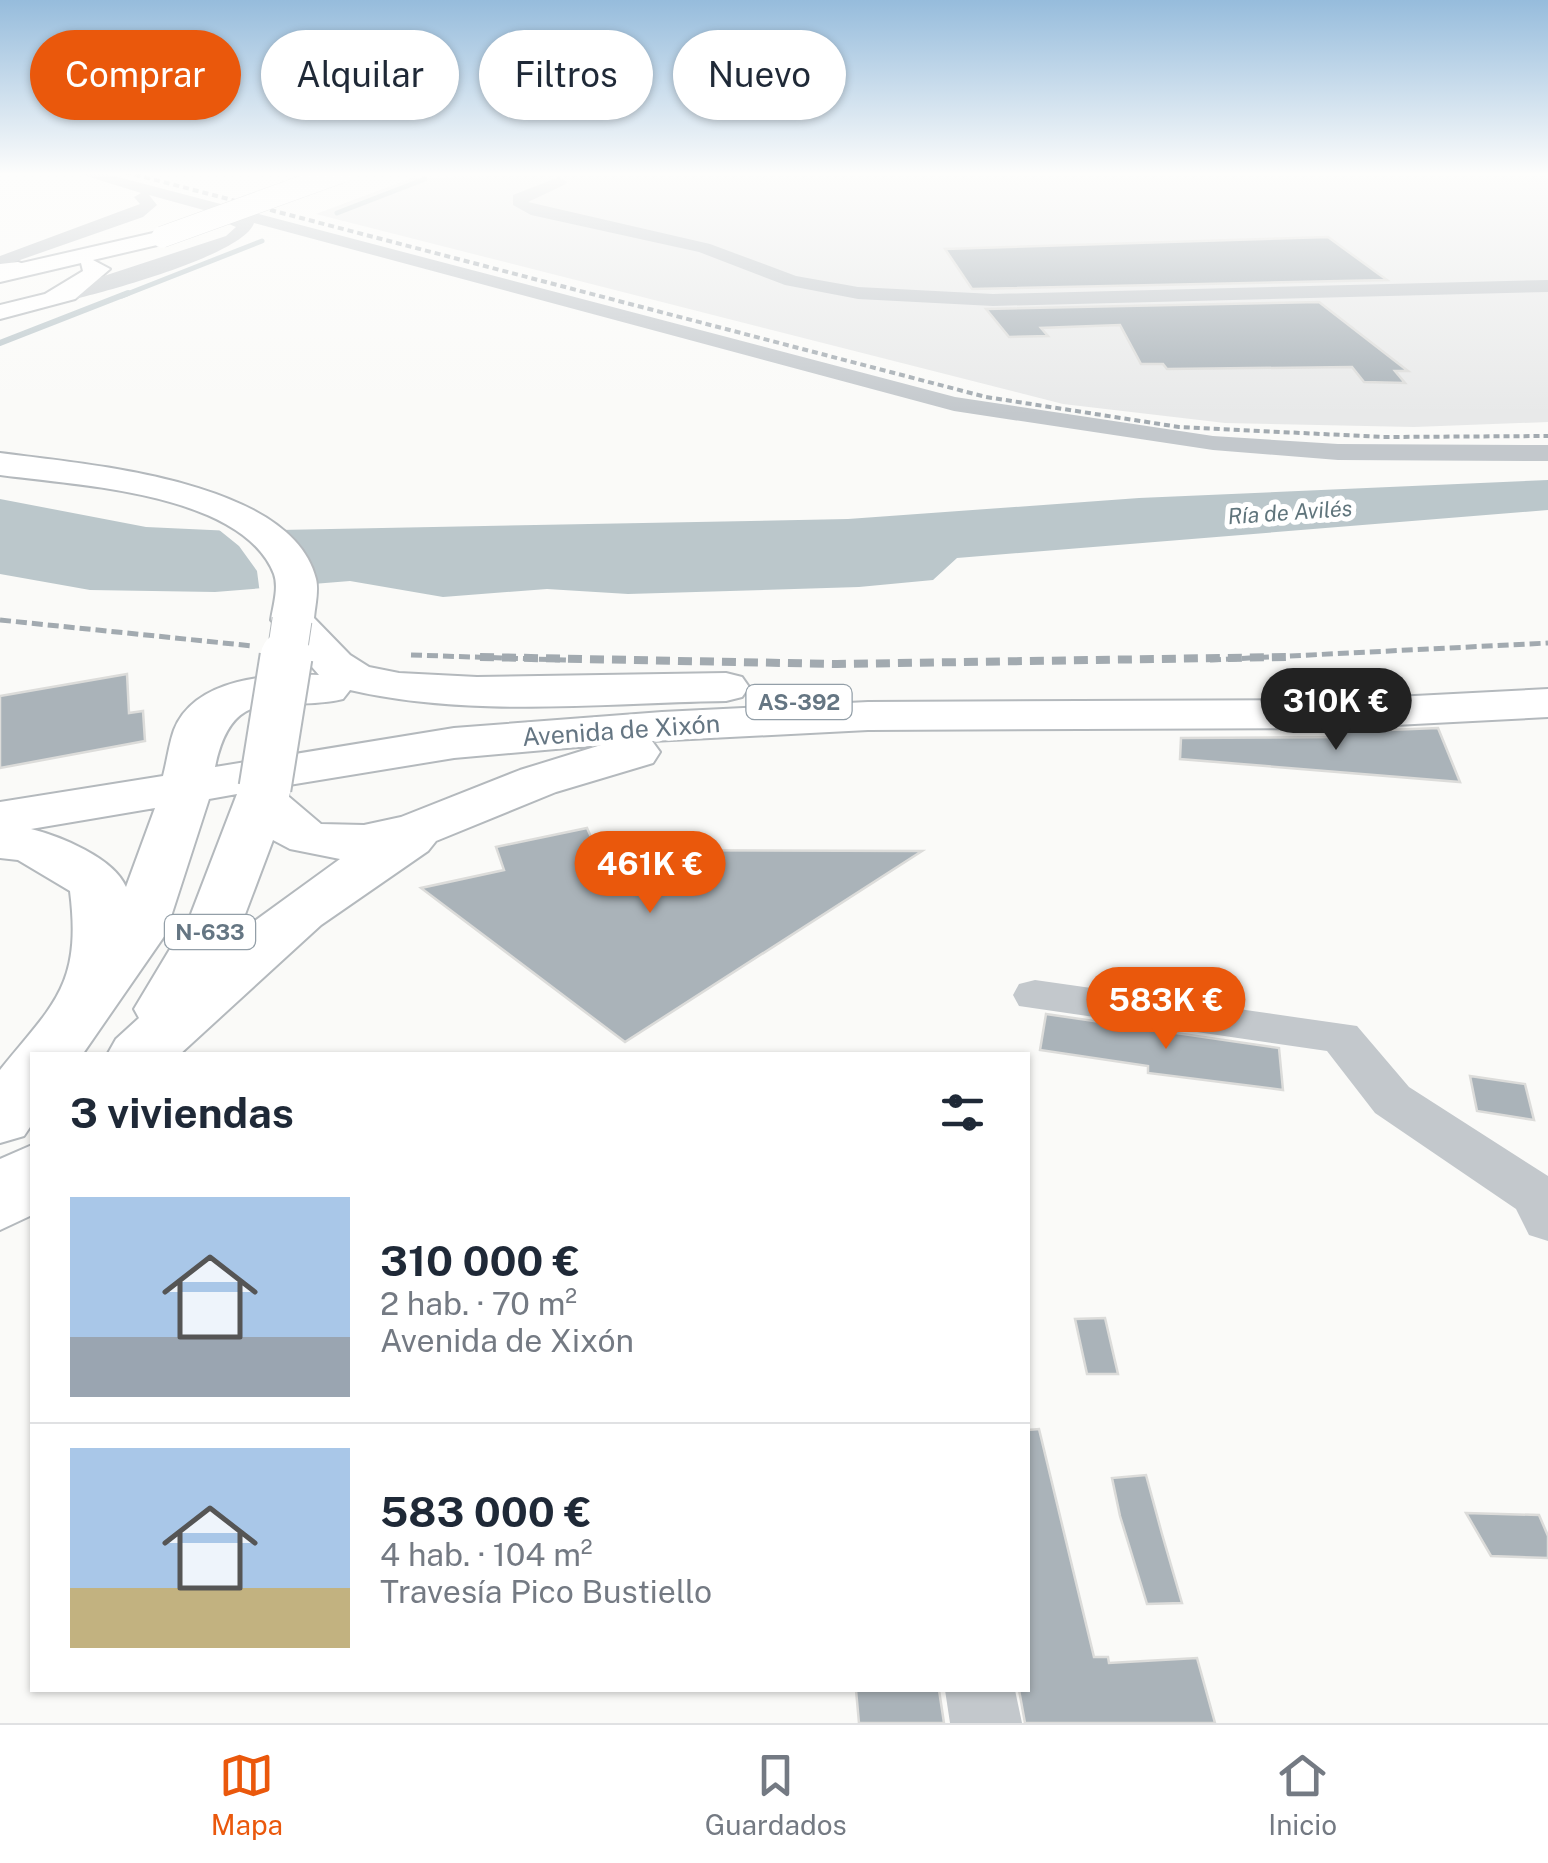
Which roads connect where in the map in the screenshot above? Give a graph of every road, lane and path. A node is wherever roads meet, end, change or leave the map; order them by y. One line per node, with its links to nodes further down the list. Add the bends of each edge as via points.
1 (47, 252): 9 (street)
2 (102, 252): 7 (main road)
3 (130, 252): 8 (main road)
4 (196, 252): 11 (street)
5 (371, 252): 13 (street, via 954,404 1214,443 1338,452)
6 (715, 252): 10 (street, via 792,282 858,294 992,300)
7 (50, 265): 8 (main road); 9 (main road)
8 (98, 269): 11 (main road)
9 (5, 270)
10 (1548, 286)
11 (62, 296): 12 (main road)
12 (0, 312)
13 (1548, 453)
14 (0, 464): 15 (highway, N-633, via 180,496 246,518 296,576)
15 (292, 620): 17 (highway, via 334,665 399,687 811,688); 22 (highway, N-633, bridge)
16 (1548, 685): 17 (highway, Avenida de Xixón / AS-392)
17 (903, 698): 20 (highway, Avenida de Xixón / AS-392, via 578,714 355,736)
18 (1548, 703): 19 (highway, Avenida de Xixón / AS-392, via 1336,714)
19 (820, 717): 20 (highway, Avenida de Xixón / AS-392, via 454,743); 23 (highway, via 630,753)
20 (191, 773): 21 (highway, Avenida de Xixón); 24 (highway, Avenida de Xixón); 26 (highway, via 136,935)
21 (0, 794)
22 (263, 794): 23 (highway, via 292,830 310,838 393,834); 29 (highway, N-633, via 220,914)
23 (460, 812): 30 (highway, via 375,858 281,926)
24 (0, 818)
25 (0, 842): 26 (highway, via 31,844 97,883 105,936)
26 (94, 993): 28 (highway)
27 (1035, 995): 35 (street, via 1340,1038 1392,1100 1536,1194)
28 (50, 1052)
29 (141, 1052)
30 (142, 1052)
31 (30, 1079): 32 (highway)
32 (0, 1118)
33 (30, 1174): 34 (highway)
34 (0, 1202)
35 (1548, 1220)
36 (980, 1692): 37 (street)
37 (986, 1723)

